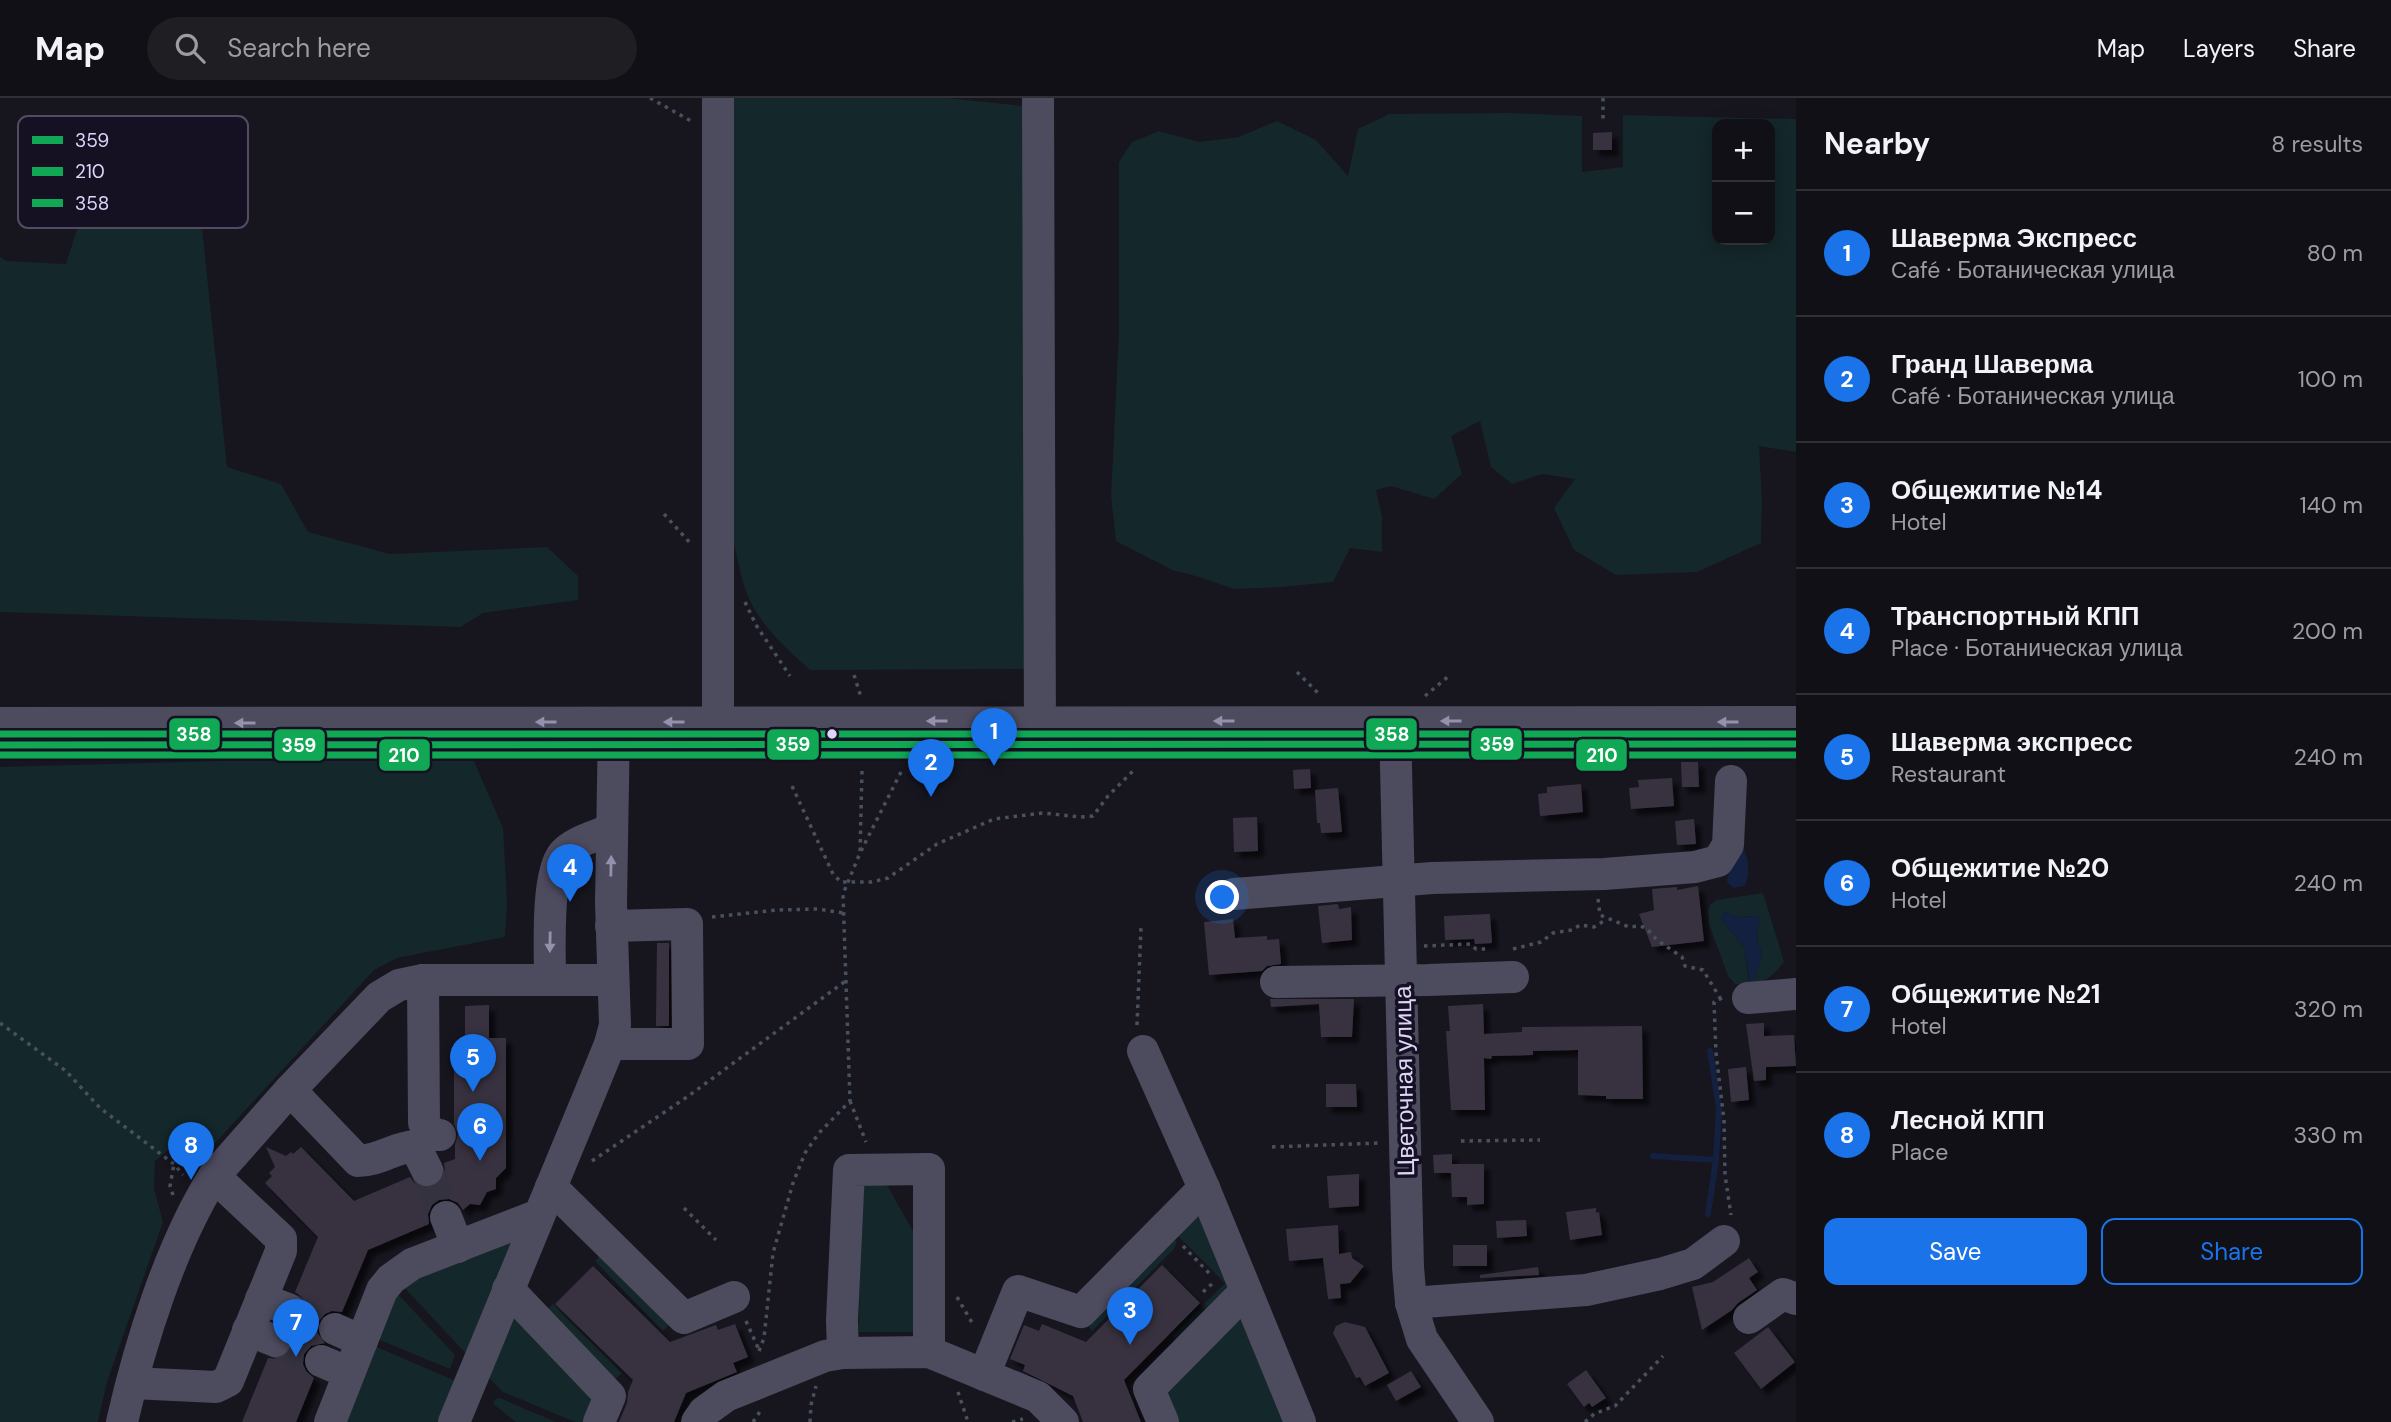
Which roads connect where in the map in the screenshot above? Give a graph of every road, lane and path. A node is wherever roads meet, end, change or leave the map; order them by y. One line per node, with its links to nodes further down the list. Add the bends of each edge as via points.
1 (650, 98): 6 (path)
2 (718, 98): 6 (street)
3 (1038, 98): 15 (street)
4 (1603, 98): 5 (path)
5 (1603, 121)
6 (718, 140): 7 (street)
7 (718, 566): 9 (path, via 737,585 756,625); 14 (street)
8 (854, 675): 10 (path)
9 (790, 676)
10 (862, 698)
11 (1796, 722): 16 (street, one-way to 16)
12 (0, 723): 13 (street, one-way to 12)
13 (614, 733): 14 (street); 18 (street); 24 (street)
14 (718, 733): 15 (street)
15 (1040, 733): 16 (street)
16 (1395, 733): 17 (street); 27 (street, Цветочная улица)
17 (1796, 744)
18 (0, 745)
19 (863, 765): 25 (path)
20 (905, 765): 25 (path)
21 (1136, 769): 28 (path, via 1093,816 1043,813 994,819 937,844 888,878)
22 (1731, 781): 26 (street, via 1728,845 1718,861 1695,867)
23 (792, 786): 28 (path, via 833,874)
24 (612, 829): 33 (street, one-way to 24); 38 (street, one-way to 38, via 563,854 555,873)
25 (860, 853): 28 (path)
26 (1590, 874): 27 (street); 31 (path, via 1600,915)
27 (1399, 880): 29 (street); 35 (street, Цветочная улица)
28 (848, 883): 30 (path)
29 (1234, 894)
30 (844, 913): 32 (path, via 777,910 694,919); 40 (path)
31 (1607, 919): 37 (path, via 1594,927 1580,925 1553,933 1517,949); 45 (path, via 1646,928 1682,957 1685,966 1703,970)
32 (687, 924): 33 (street); 47 (street, via 688,1044)
33 (611, 926): 39 (street)
34 (1141, 927): 48 (path, via 1137,1027)
35 (1401, 947): 36 (path, via 1470,944 1476,949); 41 (street, Цветочная улица)
36 (1497, 949)
37 (1509, 963): 41 (street, via 1428,981)
38 (550, 979): 39 (street); 42 (street)
39 (613, 979): 47 (street, via 615,1025)
40 (847, 979): 58 (path); 75 (path, via 850,1101 805,1153 793,1183 773,1253)
41 (1402, 979): 43 (street); 53 (street, Цветочная улица)
42 (423, 980): 49 (street, via 399,985 379,997); 50 (street, via 424,1123 433,1135)
43 (1276, 982)
44 (1796, 994): 45 (street)
45 (1734, 998): 63 (path, via 1714,1002 1731,1215)
46 (0, 1023): 56 (path, via 66,1071 100,1108 174,1164)
47 (610, 1044): 58 (street)
48 (1143, 1051): 57 (street)
49 (290, 1090): 55 (street, via 358,1161 415,1146); 56 (street)
50 (440, 1135)
51 (1540, 1140): 52 (path)
52 (1461, 1141)
53 (1405, 1143): 54 (path); 70 (street, Цветочная улица)
54 (1272, 1147)
55 (427, 1170)
56 (200, 1177): 77 (street); 77 (street, via 281,1239 275,1304 262,1336 228,1381 216,1387)
57 (1204, 1188): 61 (street); 66 (street)
58 (545, 1201): 64 (street); 65 (street); 68 (street, via 684,1318)
59 (684, 1208): 62 (path)
60 (446, 1217): 64 (street)
61 (1165, 1226): 67 (path, via 1216,1280); 76 (street, via 1082,1311 1018,1291)
62 (716, 1240)
63 (1724, 1241): 70 (street, via 1693,1265 1586,1290)
64 (458, 1247): 79 (street, via 412,1264 391,1279 349,1335 335,1367)
65 (508, 1289): 80 (street); 81 (street, via 610,1396)
66 (1246, 1291): 84 (street, via 1149,1389); 85 (street)
67 (1203, 1292)
68 (734, 1297): 75 (path)
69 (1796, 1299): 71 (street, via 1783,1294)
70 (1411, 1303): 86 (street, Цветочная улица, via 1422,1339)
71 (1749, 1318)
72 (929, 1352): 73 (street); 73 (street, via 929,1169 849,1170); 76 (street)
73 (843, 1353): 75 (street)
74 (1663, 1356): 87 (path, via 1615,1406)
75 (764, 1364): 82 (street)
76 (984, 1375): 83 (street, via 1038,1397)
77 (132, 1383): 78 (street)
78 (122, 1422)
79 (330, 1422)
80 (454, 1422)
81 (599, 1422)
82 (696, 1422)
83 (1063, 1422)
84 (1163, 1422)
85 (1300, 1422)
86 (1478, 1422)
87 (1585, 1422)

